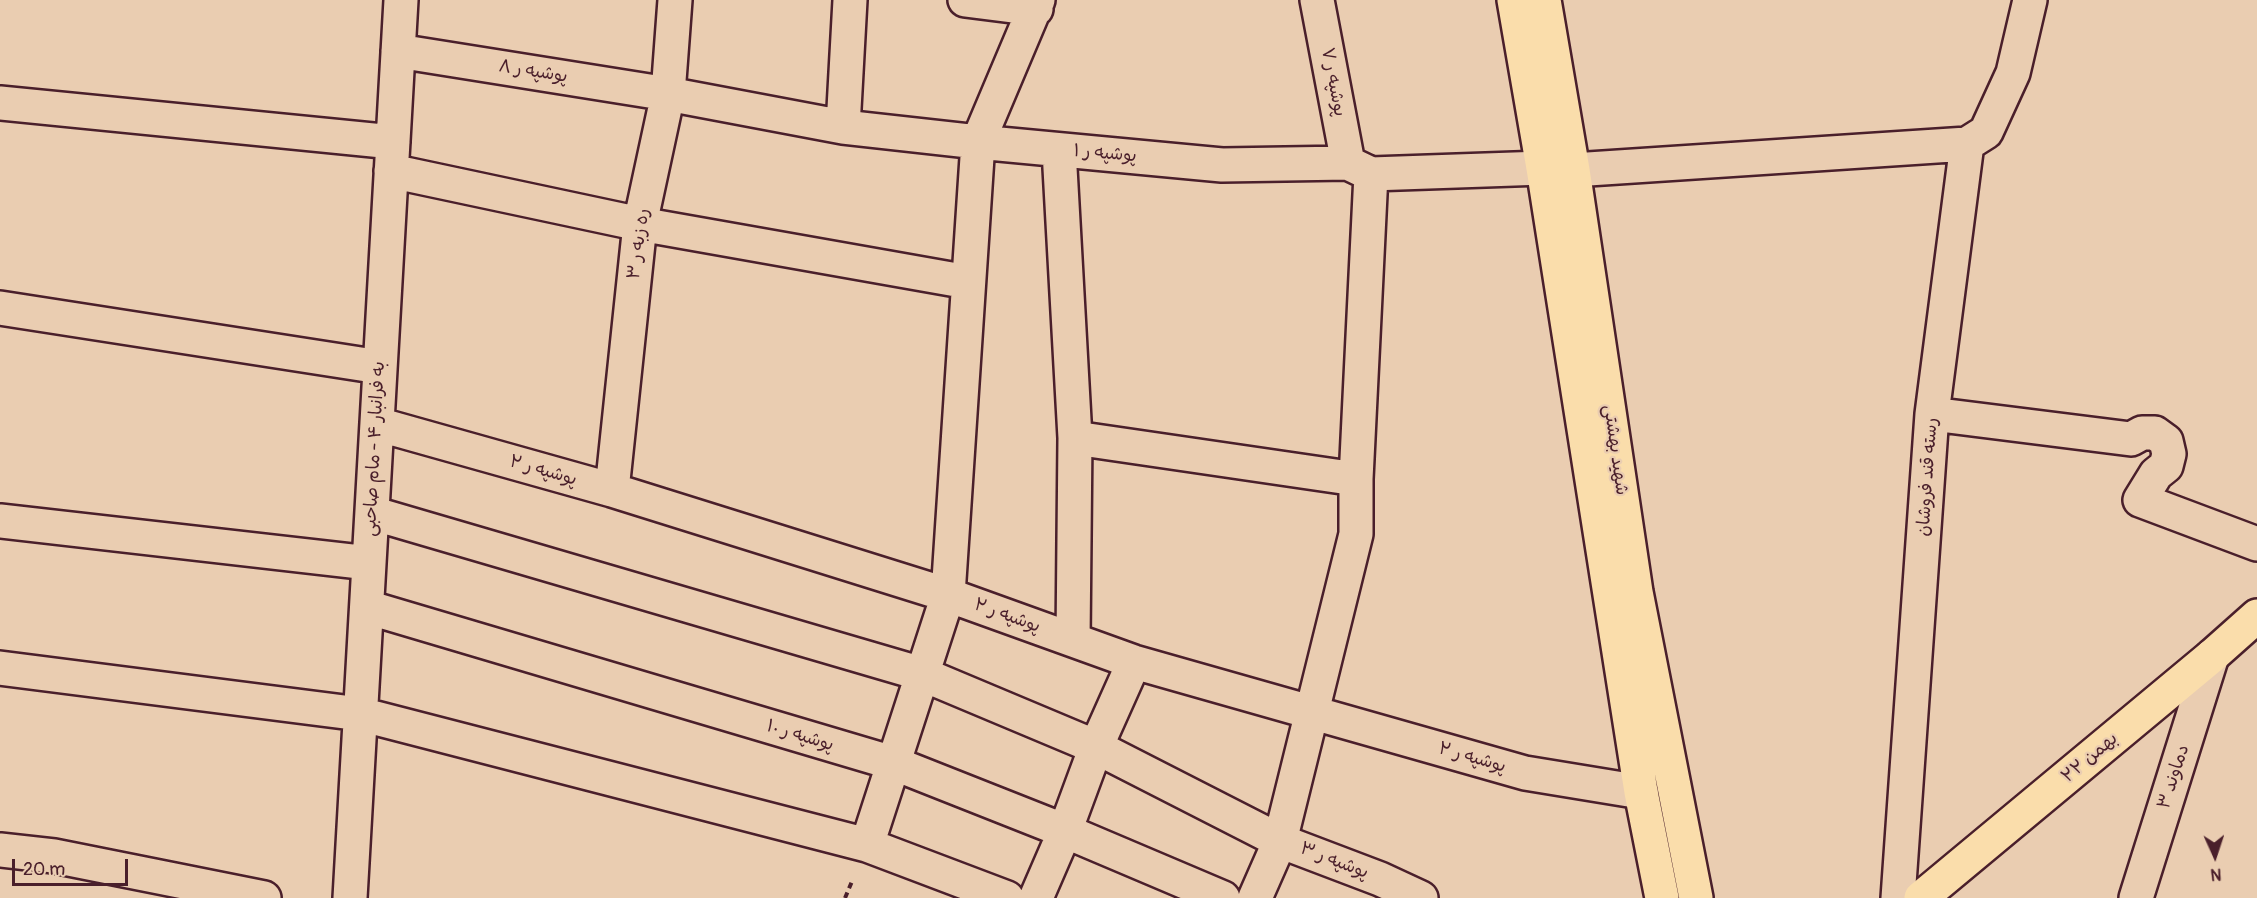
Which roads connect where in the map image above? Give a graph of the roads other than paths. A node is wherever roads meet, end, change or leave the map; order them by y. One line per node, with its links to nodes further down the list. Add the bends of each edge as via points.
1 (401, 0): 10 (street, به فرانبار ۴ - مام صاحبی)
2 (675, 0): 11 (street, ره زبه ر ۳)
3 (850, 0): 13 (street)
4 (965, 0): 9 (street)
5 (1317, 0): 18 (street, پوشپه ر ۷)
6 (1514, 0): 19 (main road, شهید بهشتی)
7 (1544, 0): 19 (main road, شهید بهشتی)
8 (2030, 0): 15 (street, via 2013,73 1986,132)
9 (1037, 4): 14 (street)
10 (398, 51): 11 (street, پوشپە ر ۸); 17 (street, به فرانبار ۴ - مام صاحبی)
11 (668, 94): 13 (street, ۱ پوشپه ر); 20 (street, ره زبه ر ۳)
12 (0, 103): 17 (street)
13 (843, 127): 14 (street, ۱ پوشپه ر)
14 (978, 142): 16 (street, ۱ پوشپه ر); 21 (street)
15 (1967, 144): 19 (street, ۱ پوشپه ر); 24 (street, رسته قند فروشان)
16 (1059, 150): 18 (street, ۱ پوشپه ر, via 1222,165); 26 (street)
17 (392, 156): 20 (street); 23 (street, به فرانبار ۴ - مام صاحبی)
18 (1360, 169): 19 (street, ۱ پوشپه ر); 27 (street, پوشپه ر ۷)
19 (1558, 169): 45 (main road, شهید بهشتی); 59 (main road, شهید بهشتی)
20 (640, 224): 21 (street); 28 (street, ره زبه ر ۳)
21 (968, 282): 33 (street)
22 (0, 308): 23 (street)
23 (380, 367): 25 (street, به فرانبار ۴ - مام صاحبی)
24 (1932, 414): 31 (street, via 2131,439 2142,433 2155,433 2166,441 2169,454 2166,466 2156,474 2140,500); 60 (street, رسته قند فروشان)
25 (377, 424): 28 (street, پوشپه ر ۲); 29 (street, به فرانبار ۴ - مام صاحبی)
26 (1075, 438): 27 (street); 36 (street)
27 (1356, 479): 41 (street, پوشپه ر ۷, via 1356,534)
28 (612, 490): 33 (street, پوشپه ر ۲)
29 (372, 513): 32 (street, به فرانبار ۴ - مام صاحبی); 40 (street, پوشپه ر ۳)
30 (0, 521): 32 (street)
31 (2257, 544)
32 (369, 563): 34 (street, به فرانبار ۴ - مام صاحبی)
33 (948, 595): 36 (street, پوشپه ر ۲); 40 (street)
34 (367, 607): 42 (street, به فرانبار ۴ - مام صاحبی); 44 (street, پوشپه ر ۱۰)
35 (2257, 616): 37 (main road, ۲۲ بهمن)
36 (1074, 640): 38 (street, پوشپه ر ۲)
37 (2212, 657): 61 (main road, ۲۲ بهمن); 62 (street, دماوند ۳)
38 (1134, 662): 41 (street, پوشپه ر ۲); 43 (street)
39 (0, 668): 42 (street)
40 (922, 674): 43 (street, پوشپه ر ۳); 44 (street)
41 (1311, 712): 45 (street, پوشپه ر ۲, via 1525,773); 47 (street, پوشپه ر ۷)
42 (360, 714): 48 (street); 52 (street, به فرانبار ۴ - مام صاحبی)
43 (1096, 747): 46 (street); 47 (street, پوشپه ر ۳)
44 (893, 764): 46 (street, پوشپه ر ۱۰); 48 (street)
45 (1641, 792): 58 (main road, شهید بهشتی)
46 (1065, 831): 54 (street); 55 (street, پوشپه ر ۱۰)
47 (1280, 841): 50 (street, پوشپه ر ۳); 56 (street)
48 (867, 845): 53 (street)
49 (0, 850): 51 (street, via 54,856)
50 (1375, 888): 57 (street, پوشپه ر ۳)
51 (264, 898)
52 (350, 898)
53 (1007, 898)
54 (1036, 898)
55 (1223, 898)
56 (1255, 898)
57 (1421, 898)
58 (1662, 898)
59 (1696, 898)
60 (1898, 898)
61 (1921, 898)
62 (2136, 898)

